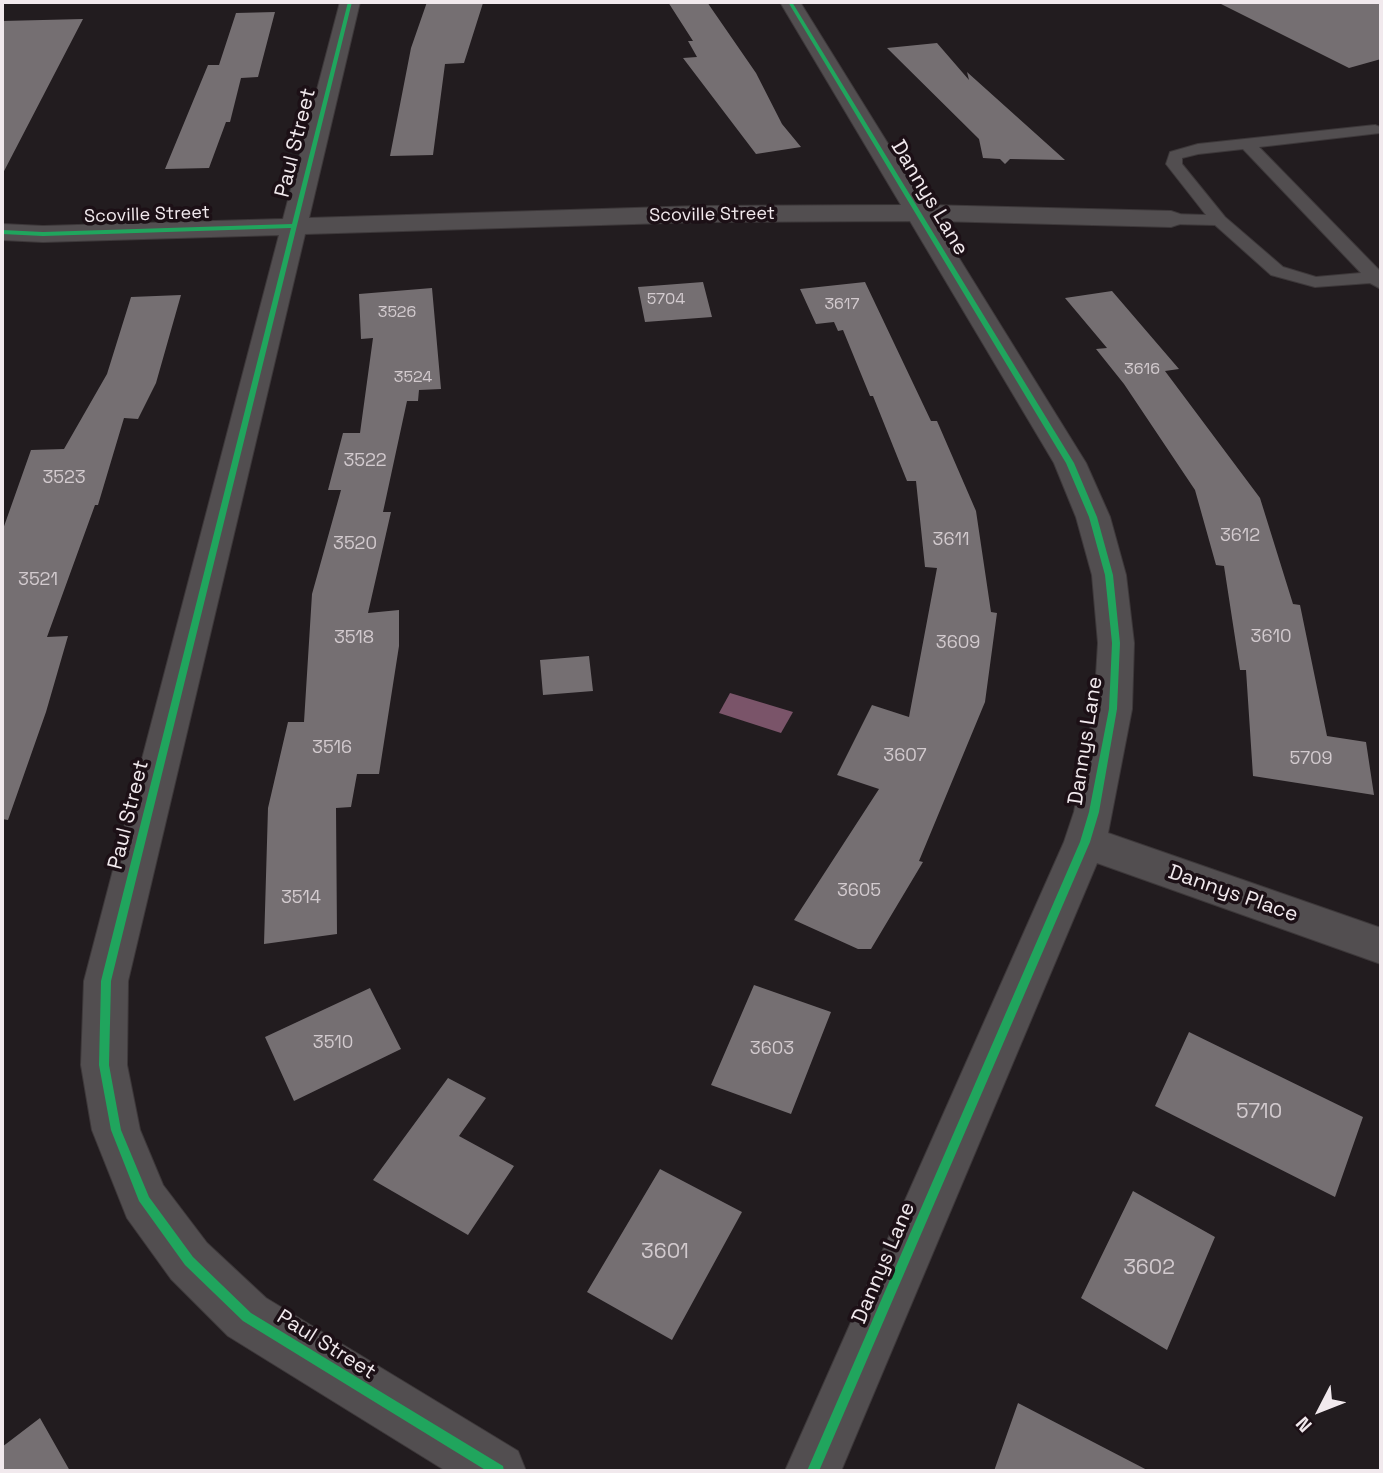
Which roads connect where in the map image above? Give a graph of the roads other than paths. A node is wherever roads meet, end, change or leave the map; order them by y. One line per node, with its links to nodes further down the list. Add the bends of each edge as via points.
1 (350, 2): 8 (street, Paul Street)
2 (790, 2): 5 (street, Dannys Lane)
3 (1375, 130): 4 (lane)
4 (1248, 145): 7 (lane, via 1175,155 1174,164); 10 (lane)
5 (918, 213): 6 (street, Scoville Street); 8 (street, Scoville Street, via 699,214); 11 (street, Dannys Lane, via 1070,463 1093,517 1109,575 1116,643 1113,709)
6 (1171, 219): 7 (lane)
7 (1219, 220): 10 (lane, via 1277,271 1315,282)
8 (293, 226): 9 (street, Scoville Street); 13 (street, Paul Street, via 106,981 104,1065 116,1130 145,1201 189,1261 247,1317)
9 (2, 232)
10 (1379, 280)
11 (1085, 842): 12 (street, Dannys Place); 14 (street, Dannys Lane)
12 (1381, 946)
13 (498, 1471)
14 (813, 1471)

